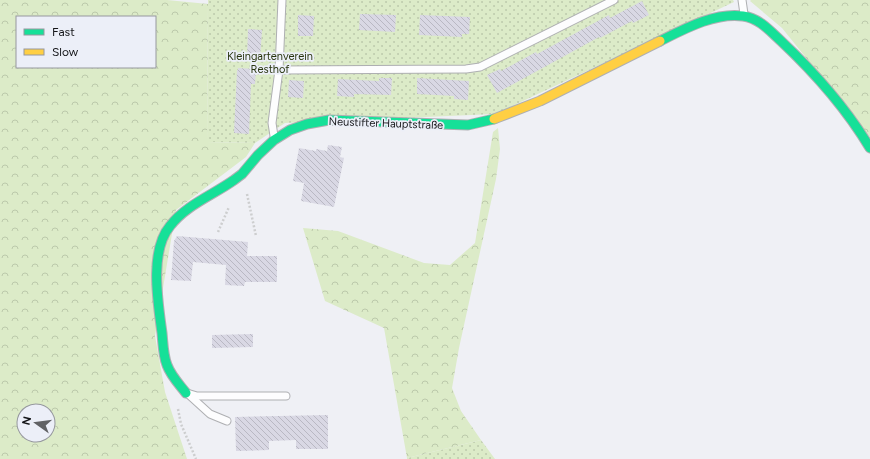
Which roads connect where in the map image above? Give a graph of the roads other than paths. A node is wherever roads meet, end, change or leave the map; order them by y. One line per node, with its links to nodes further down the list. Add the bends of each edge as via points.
1 (282, 0): 5 (lane)
2 (614, 0): 5 (lane, via 480,67)
3 (742, 0): 4 (lane)
4 (744, 16): 6 (street, Neustifter Hauptstraße, via 715,18 690,27 531,106 485,123 468,125 329,120 295,127); 7 (street, via 769,31 824,85 847,113)
5 (279, 70): 6 (lane, via 272,123)
6 (275, 138): 8 (street, Neustifter Hauptstraße, via 242,174 172,222 162,242 158,274 164,356)
7 (870, 148)
8 (186, 393): 9 (lane, via 197,396); 10 (lane, via 210,414)
9 (286, 396)
10 (227, 421)

